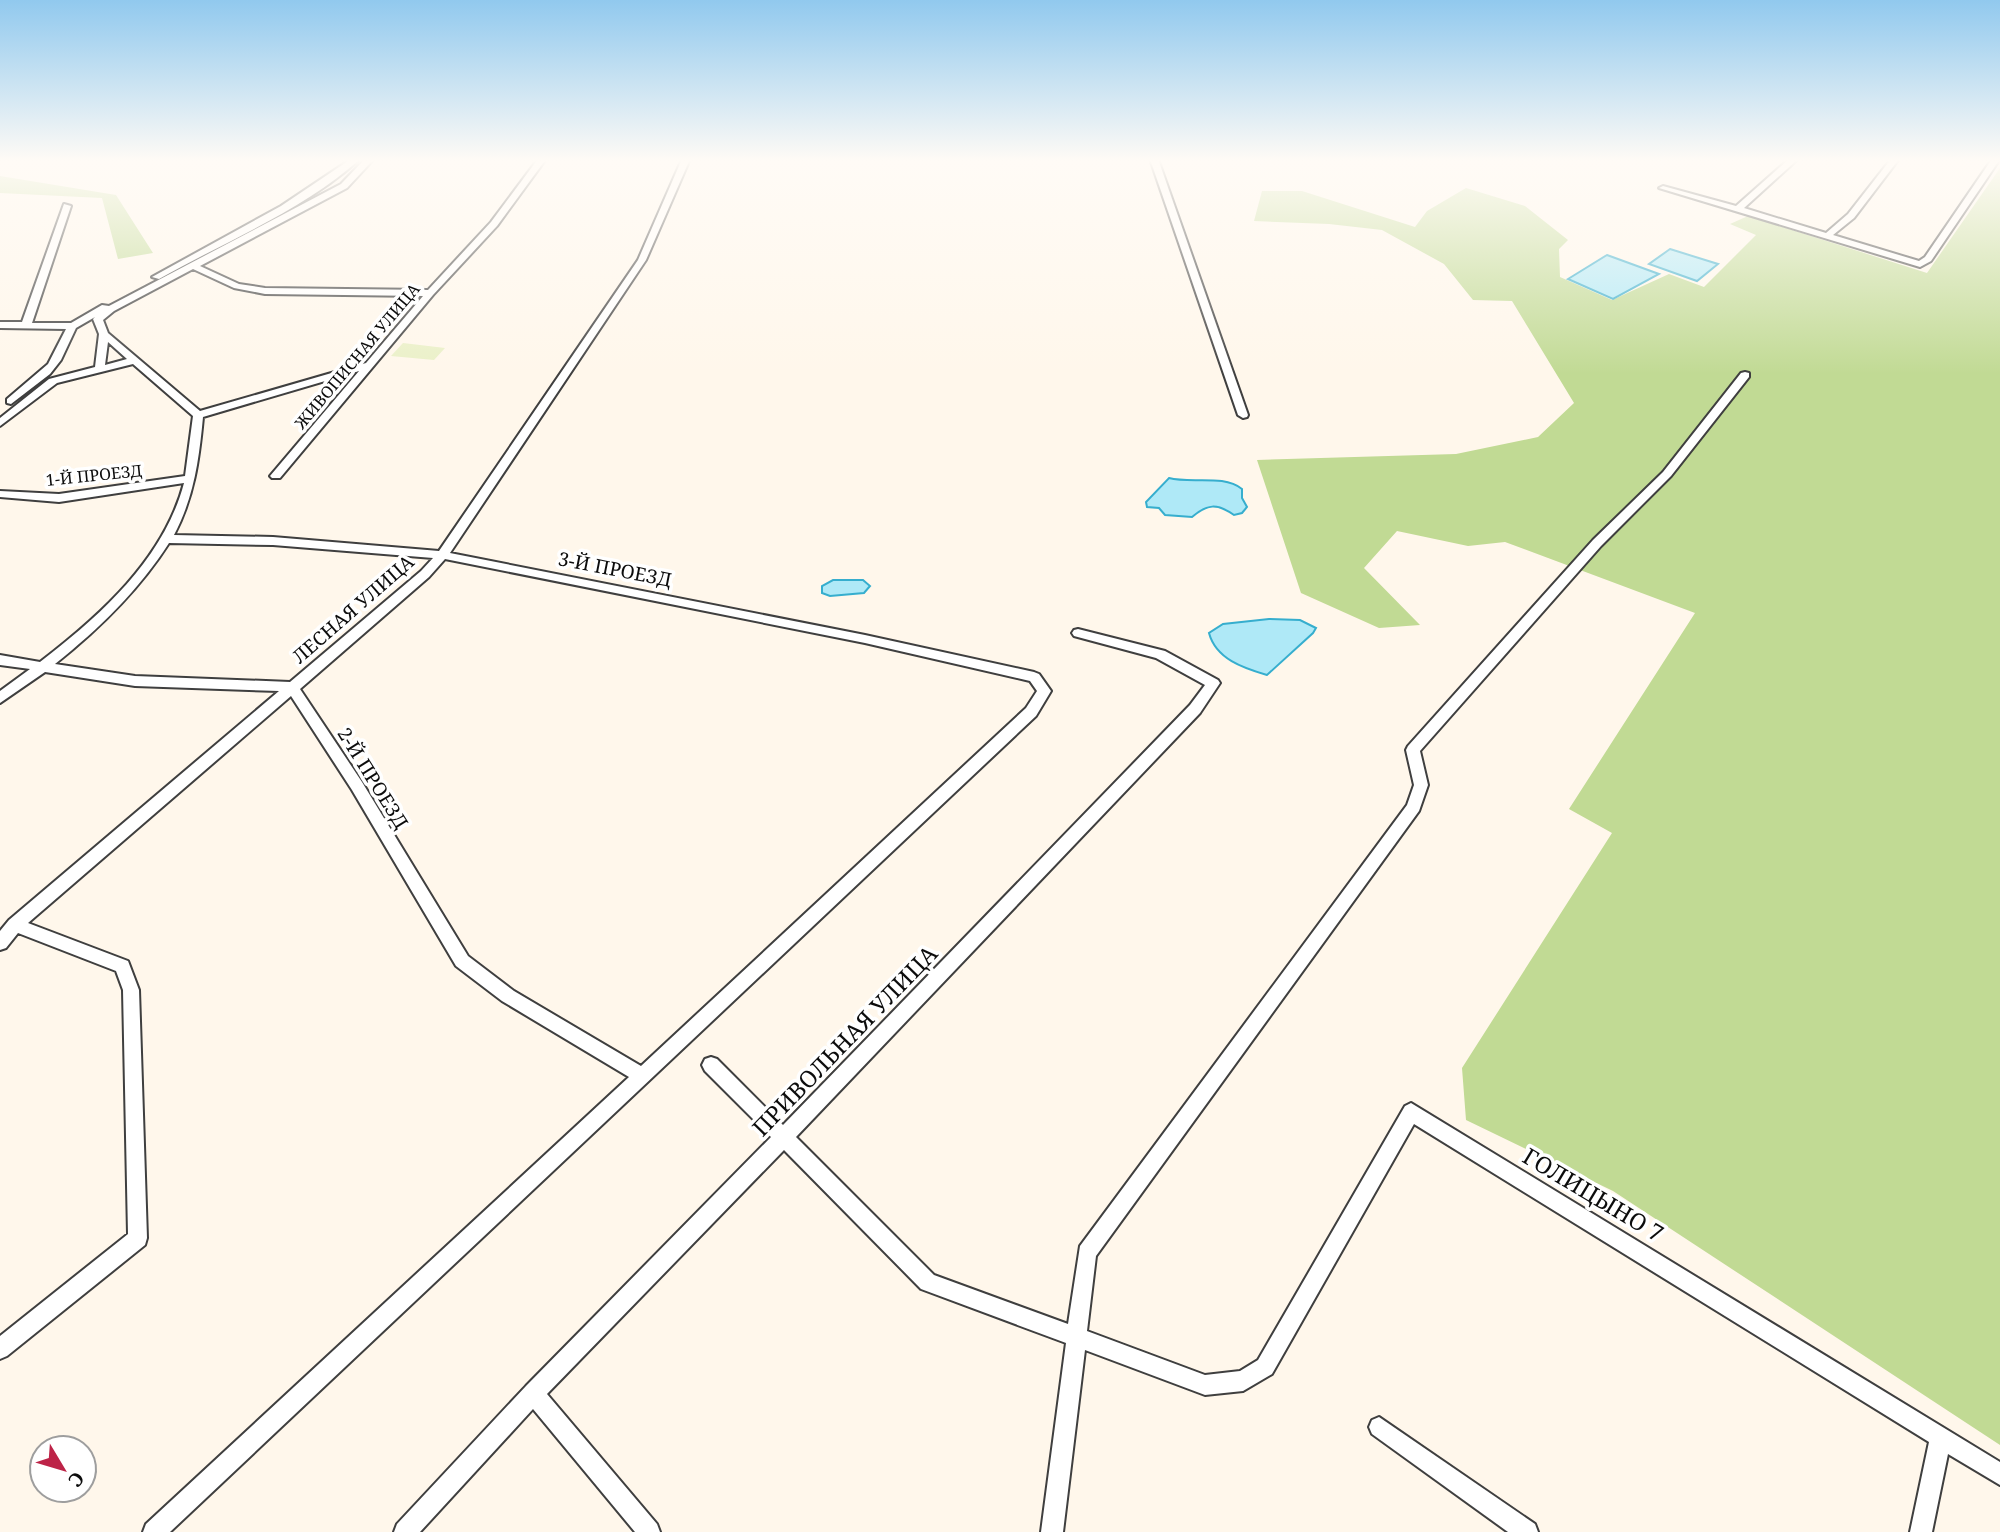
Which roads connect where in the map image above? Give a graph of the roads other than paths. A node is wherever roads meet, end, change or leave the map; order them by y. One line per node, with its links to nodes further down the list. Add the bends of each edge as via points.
1 (59, 230): 14 (street)
2 (238, 230): 15 (street)
3 (262, 230): 11 (street)
4 (488, 230): 12 (street, ЖИВОПИСНАЯ УЛИЦА)
5 (655, 230): 29 (street, ЛЕСНАЯ УЛИЦА, via 642,260)
6 (1179, 230): 23 (street)
7 (1809, 230): 10 (street)
8 (1834, 230): 10 (street)
9 (1947, 230): 10 (street, via 1920,264)
10 (1827, 236)
11 (195, 267): 12 (street, via 237,286 265,291); 16 (street, via 111,309 98,320)
12 (430, 293): 18 (street, ЖИВОПИСНАЯ УЛИЦА)
13 (0, 325): 14 (street)
14 (26, 326): 15 (street)
15 (72, 326): 21 (street, via 50,369)
16 (104, 334): 17 (street); 19 (street)
17 (136, 360): 19 (street); 22 (street)
18 (371, 365): 22 (street); 25 (street, ЖИВОПИСНАЯ УЛИЦА)
19 (100, 367): 24 (street, via 54,381)
20 (1745, 375): 40 (street, via 1667,474 1597,543 1413,750 1421,785 1414,807 1087,1253)
21 (0, 410)
22 (198, 415): 26 (street)
23 (1243, 415)
24 (0, 423)
25 (276, 476)
26 (191, 479): 27 (street, 1-Й ПРОЕЗД, via 59,498); 28 (street)
27 (0, 494)
28 (166, 539): 29 (street, 3-Й ПРОЕЗД, via 273,541); 32 (street, via 121,596)
29 (442, 555): 33 (street, ЛЕСНАЯ УЛИЦА); 38 (street, 3-Й ПРОЕЗД, via 1021,674 1034,677 1044,691 1031,712)
30 (1078, 633): 39 (street, ПРИВОЛЬНАЯ УЛИЦА, via 1160,654 1213,683 1195,709)
31 (0, 660): 32 (street)
32 (41, 668): 33 (street, via 135,681); 34 (street)
33 (292, 687): 35 (street, ЛЕСНАЯ УЛИЦА); 38 (street, 2-Й ПРОЕЗД, via 462,961 508,996)
34 (0, 698)
35 (15, 925): 36 (street, ЛЕСНАЯ УЛИЦА); 41 (street, via 122,966 131,990 138,1238)
36 (0, 943)
37 (711, 1065): 39 (street)
38 (641, 1074): 46 (street)
39 (782, 1139): 40 (street, via 928,1282); 42 (street, ПРИВОЛЬНАЯ УЛИЦА)
40 (1076, 1338): 44 (street, ГОЛИЦЫНО 7, via 1205,1385 1243,1381 1265,1367 1411,1112); 49 (street)
41 (0, 1349)
42 (533, 1393): 47 (street, ПРИВОЛЬНАЯ УЛИЦА); 48 (street)
43 (1379, 1427): 50 (street)
44 (1941, 1437): 45 (street, ГОЛИЦЫНО 7); 51 (street)
45 (2000, 1474)
46 (155, 1532)
47 (405, 1532)
48 (649, 1532)
49 (1052, 1532)
50 (1527, 1532)
51 (1921, 1532)

